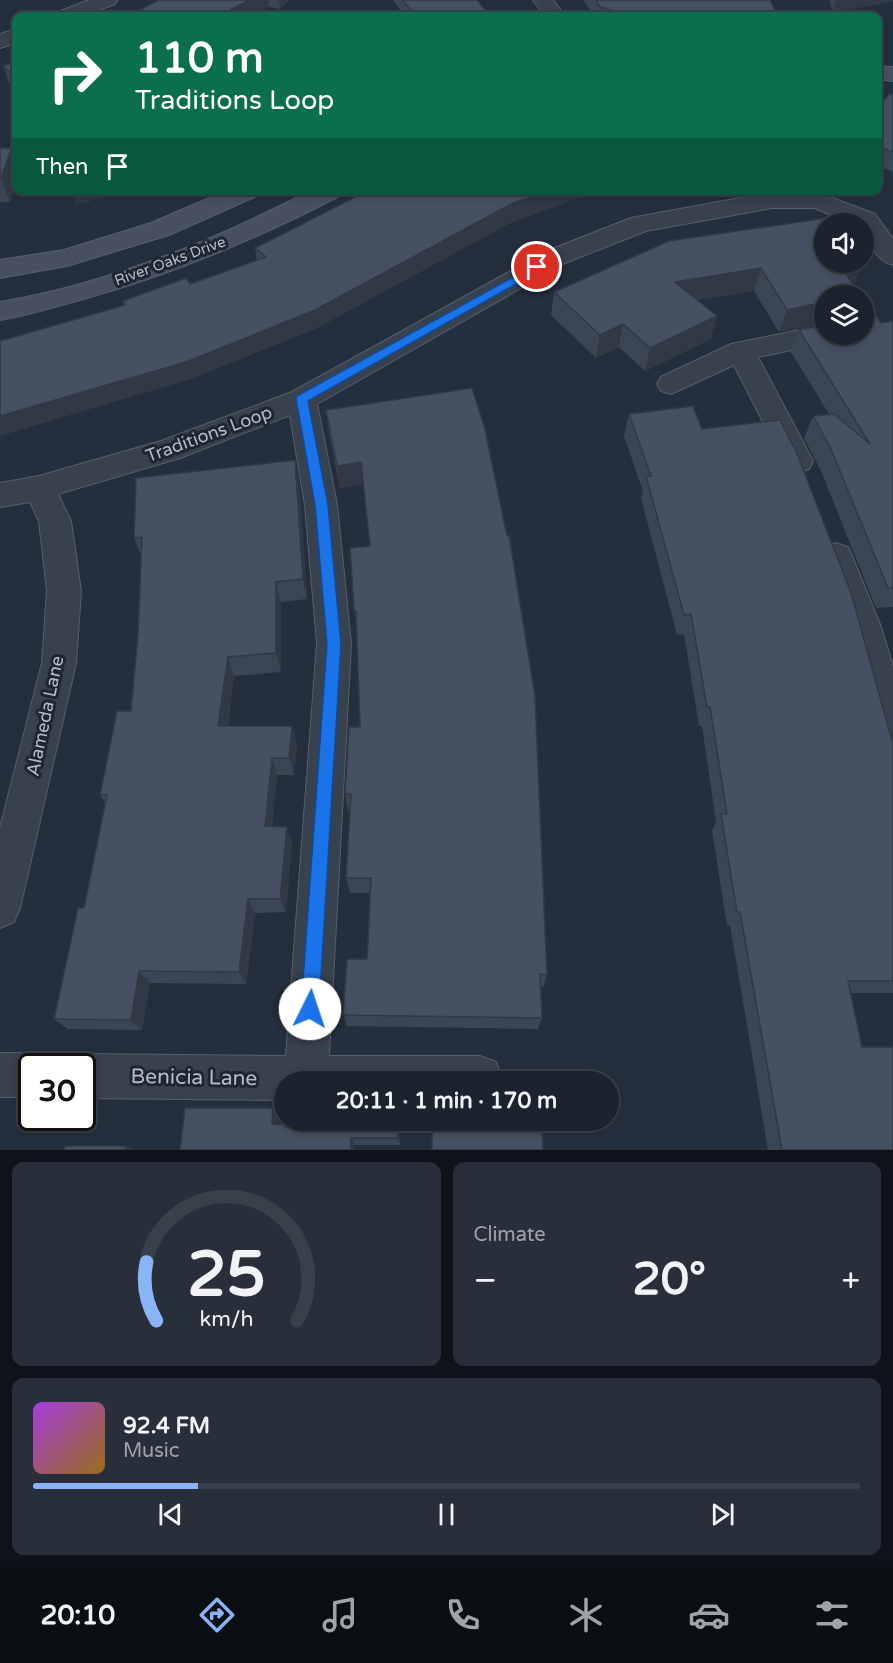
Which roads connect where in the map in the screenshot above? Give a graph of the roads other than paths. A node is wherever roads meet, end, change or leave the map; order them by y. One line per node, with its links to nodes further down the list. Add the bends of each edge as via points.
1 (108, 0): 2 (street)
2 (76, 12)
3 (239, 195): 6 (street, River Oaks Drive, via 160,230 67,258)
4 (322, 195): 7 (street, River Oaks Drive, via 172,264)
5 (893, 257): 11 (street, Traditions Loop, via 866,220 819,201 772,200 640,224 556,256)
6 (0, 269)
7 (0, 311)
8 (814, 336): 9 (street)
9 (741, 351): 10 (street); 12 (street)
10 (671, 384)
11 (302, 399): 13 (street, Traditions Loop, via 169,450); 18 (street, via 321,505 334,644)
12 (808, 483)
13 (39, 488): 14 (street, Traditions Loop); 17 (street, Alameda Lane, via 55,521 64,591 59,663)
14 (0, 495)
15 (825, 527): 16 (street, via 864,627)
16 (893, 728)
17 (0, 908)
18 (306, 1071)
19 (0, 1075): 20 (street)
20 (18, 1075)
21 (96, 1076): 22 (street, Benicia Lane)
22 (274, 1078)

